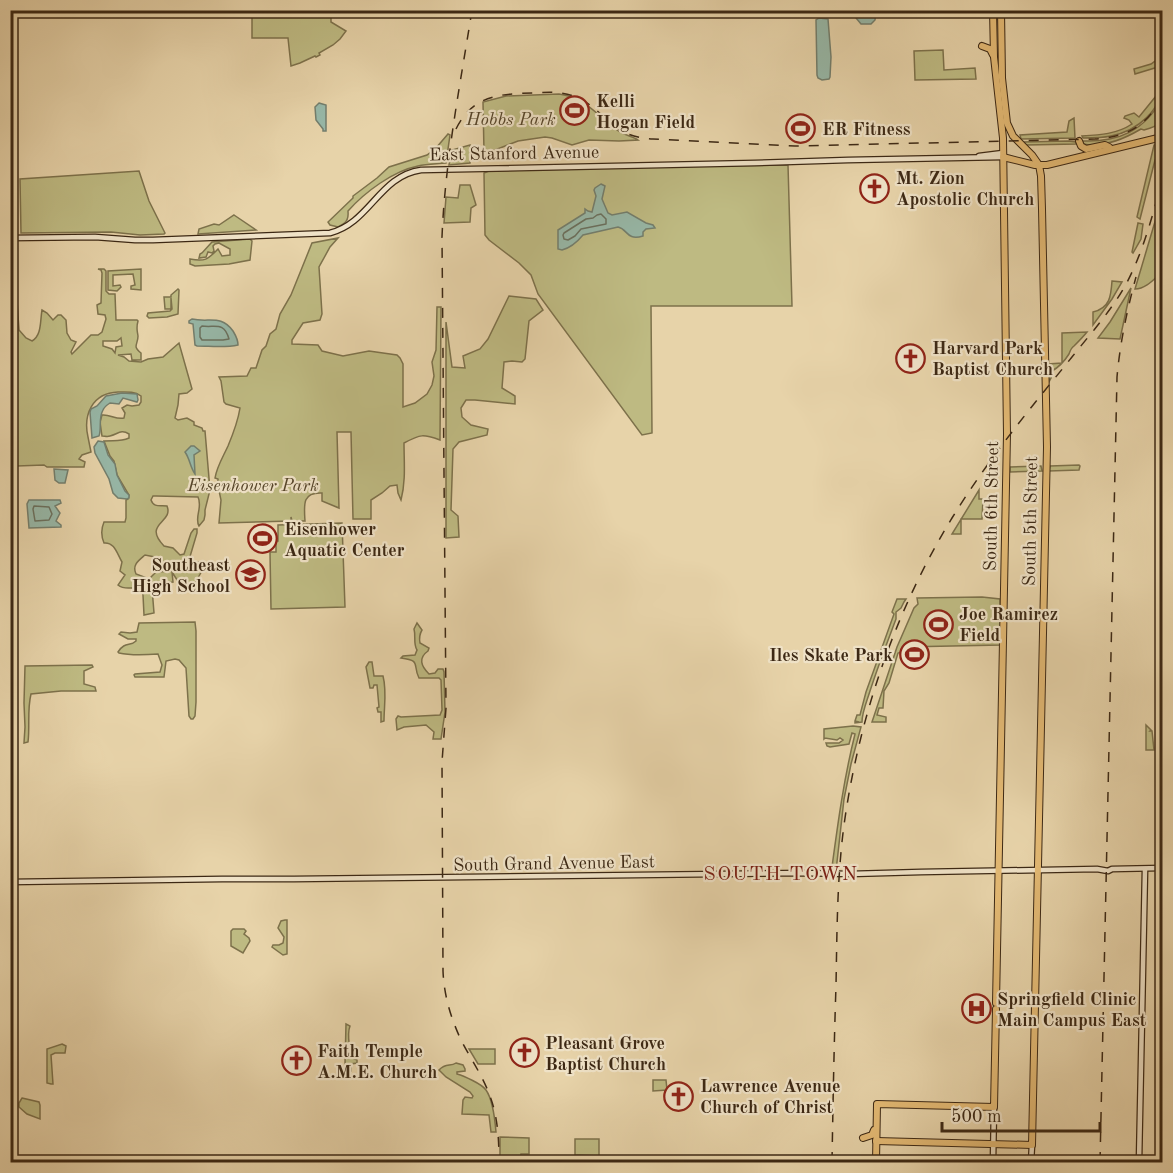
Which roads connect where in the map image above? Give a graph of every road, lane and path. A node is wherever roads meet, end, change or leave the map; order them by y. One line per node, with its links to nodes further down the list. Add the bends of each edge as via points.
1 (992, 12): 3 (main road, South 6th Street); 4 (main road, via 991,37 984,45)
2 (1001, 13): 5 (main road)
3 (996, 45): 4 (main road, South 6th Street); 5 (main road)
4 (994, 57): 10 (main road, South 6th Street)
5 (1002, 72): 11 (main road, via 1010,132)
6 (1162, 137): 7 (main road, East Stanford Avenue)
7 (1149, 140): 9 (main road, East Stanford Avenue); 12 (main road, East Stanford Avenue)
8 (1079, 141): 9 (main road, via 1086,149)
9 (1108, 147): 11 (main road, East Stanford Avenue)
10 (1003, 155): 11 (main road, East Stanford Avenue); 14 (main road, East Stanford Avenue, via 422,170 395,180 354,222 330,233 146,241 104,237); 18 (main road, South 6th Street, via 1007,434)
11 (1038, 163): 12 (main road, East Stanford Avenue); 13 (main road, South 5th Street)
12 (1050, 165): 13 (main road)
13 (1041, 182): 17 (main road, South 5th Street, via 1047,447)
14 (10, 238)
15 (1145, 868): 16 (main road, South Grand Avenue East); 17 (main road, South Grand Avenue East); 29 (main road)
16 (1162, 868)
17 (1037, 870): 18 (main road, South Grand Avenue East); 25 (main road, South 5th Street)
18 (998, 871): 19 (main road, South Grand Avenue East); 20 (main road, South 6th Street)
19 (10, 882)
20 (993, 1107): 21 (main road, via 877,1104); 24 (main road, South 6th Street)
21 (877, 1112): 22 (main road, via 872,1135); 23 (main road)
22 (863, 1138)
23 (876, 1141): 24 (main road); 26 (main road)
24 (993, 1144): 25 (main road); 27 (main road, South 6th Street)
25 (1032, 1145): 28 (main road, South 5th Street)
26 (876, 1162)
27 (993, 1162)
28 (1031, 1162)
29 (1139, 1162)

